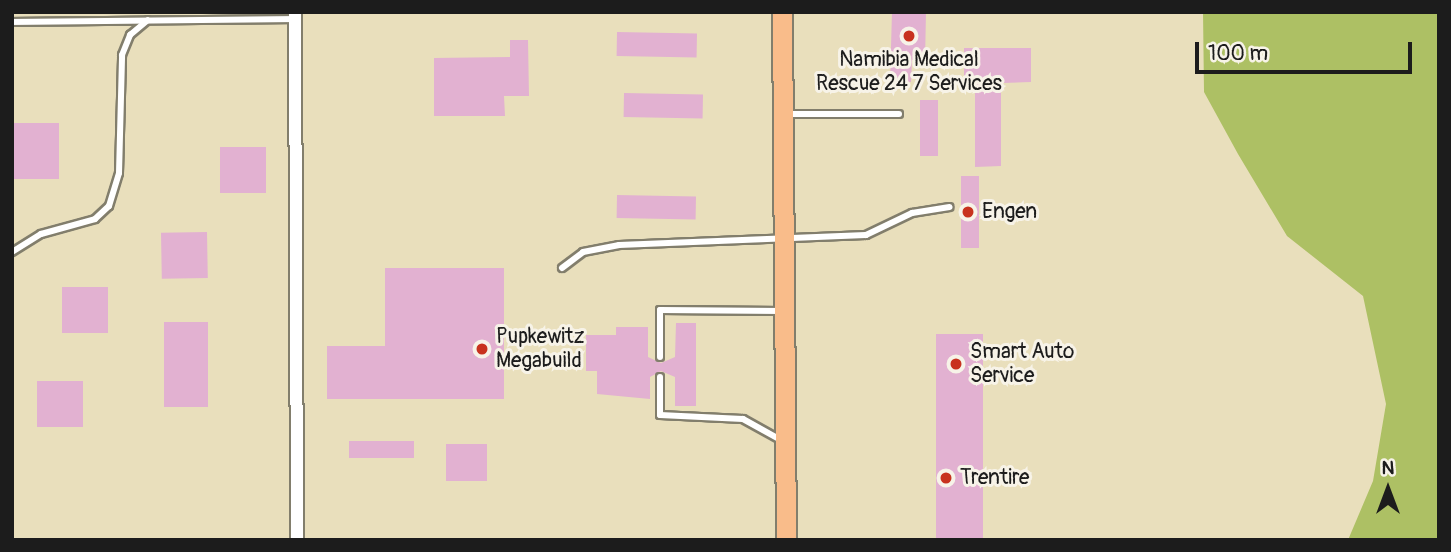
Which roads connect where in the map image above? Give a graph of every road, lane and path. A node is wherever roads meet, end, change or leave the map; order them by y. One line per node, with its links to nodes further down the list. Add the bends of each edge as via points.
1 (782, 12): 5 (highway)
2 (295, 15): 3 (lane); 15 (street)
3 (148, 20): 4 (lane); 9 (lane, via 130,35 122,55 119,173 109,206 95,219 41,234)
4 (12, 22)
5 (782, 114): 6 (lane); 8 (highway)
6 (899, 114)
7 (950, 207): 8 (lane, via 912,214 866,235)
8 (782, 241): 10 (lane, via 619,245 583,252); 11 (highway)
9 (12, 252)
10 (562, 268)
11 (782, 311): 12 (lane, via 660,310); 14 (highway)
12 (660, 357)
13 (660, 377): 14 (lane, via 660,415 743,419)
14 (785, 443): 16 (highway)
15 (297, 540)
16 (786, 540)

